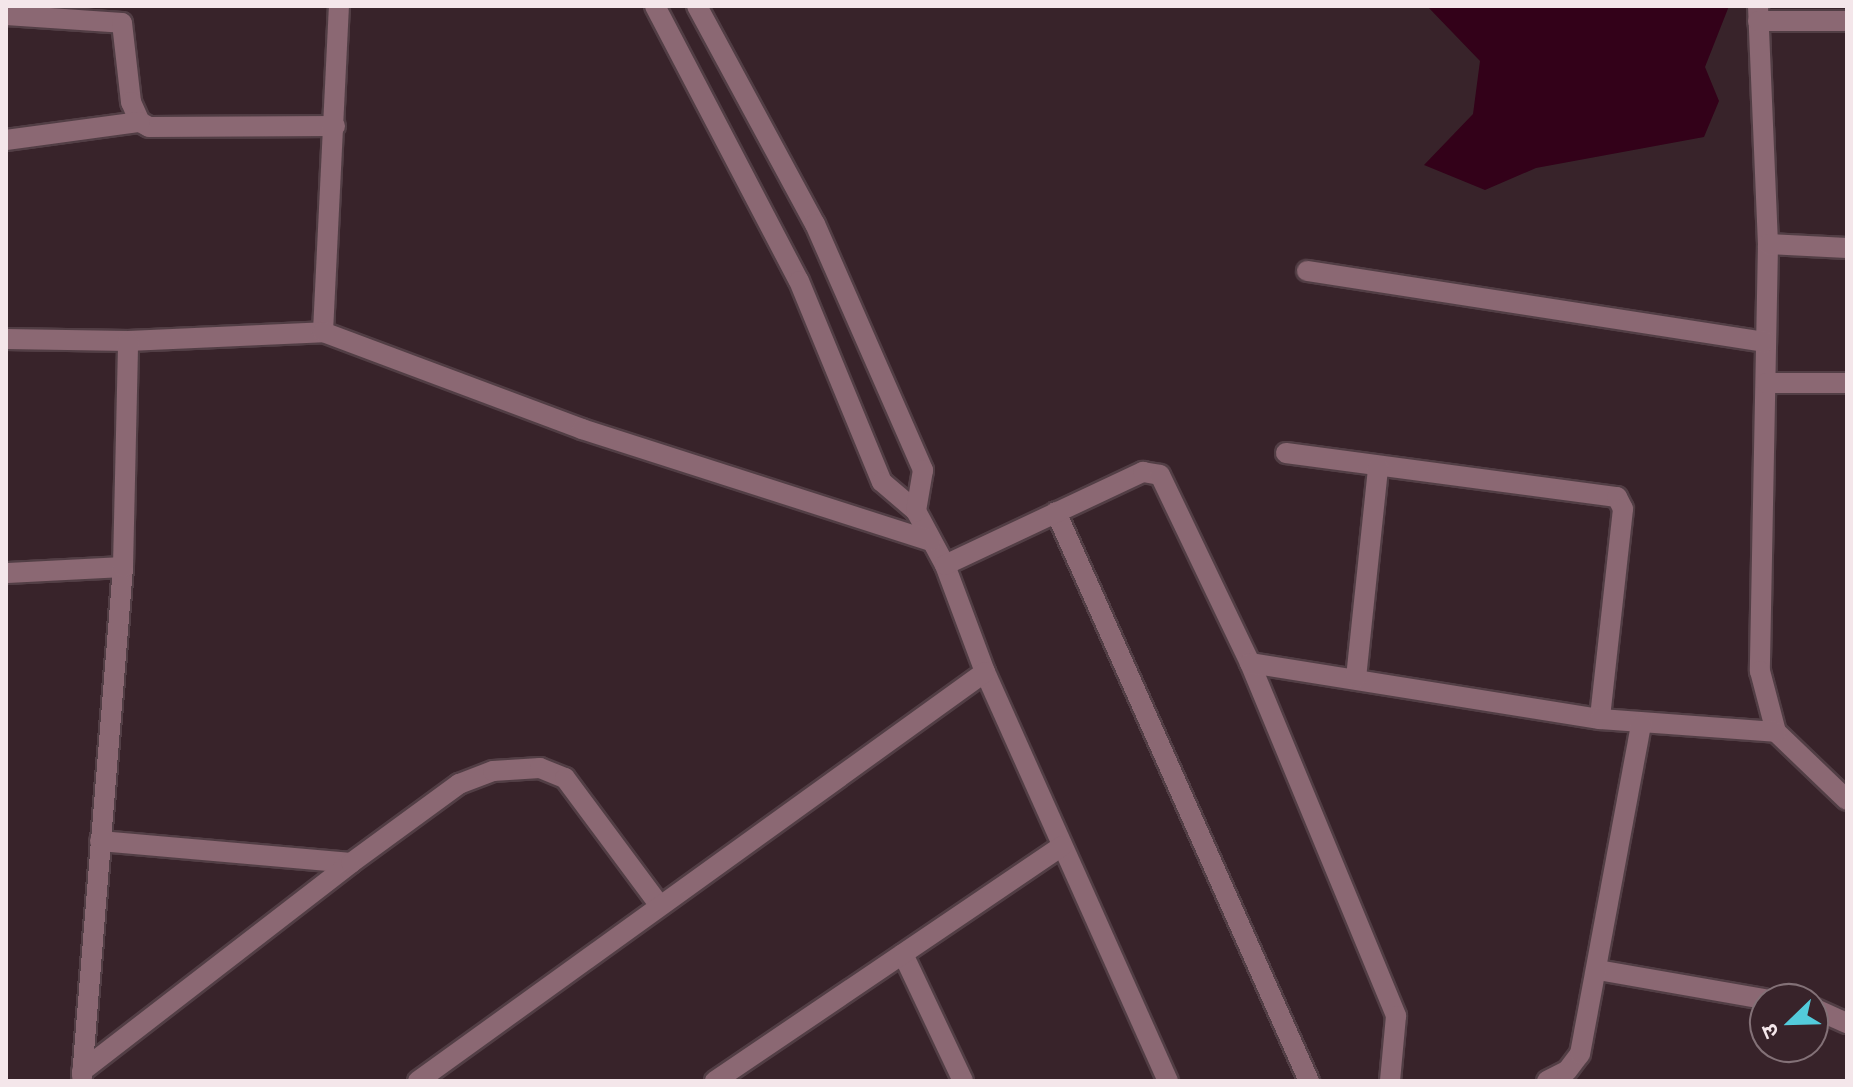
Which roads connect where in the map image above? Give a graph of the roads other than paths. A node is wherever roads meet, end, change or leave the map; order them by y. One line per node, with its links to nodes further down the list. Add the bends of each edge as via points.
1 (339, 6): 8 (street)
2 (655, 6): 21 (street, via 799,281 882,482)
3 (697, 6): 21 (street, via 815,224 917,456 923,470)
4 (1758, 13): 6 (street); 10 (street)
5 (6, 15): 7 (street, via 122,23 131,102)
6 (1847, 21)
7 (140, 122): 8 (street, via 161,129); 9 (street)
8 (335, 126): 13 (street)
9 (6, 140)
10 (1768, 244): 11 (street); 16 (street)
11 (1847, 248)
12 (1307, 271): 16 (street)
13 (323, 332): 15 (street); 23 (street, via 596,434)
14 (6, 339): 15 (street)
15 (128, 341): 25 (street)
16 (1766, 342): 17 (street)
17 (1766, 383): 18 (street); 32 (street, via 1760,671)
18 (1847, 383)
19 (1286, 453): 20 (street)
20 (1378, 467): 29 (street); 30 (street, via 1619,499 1623,509)
21 (916, 511): 23 (street)
22 (1056, 512): 24 (street); 27 (street, via 1143,472 1160,475); 46 (street)
23 (930, 541): 24 (street)
24 (945, 565): 28 (street)
25 (123, 567): 26 (street); 34 (street)
26 (6, 573)
27 (1250, 663): 29 (street); 47 (street, via 1396,1016)
28 (985, 672): 35 (street); 37 (street)
29 (1356, 678): 30 (street)
30 (1600, 719): 31 (street)
31 (1641, 724): 32 (street); 39 (street)
32 (1776, 732): 33 (street)
33 (1847, 800)
34 (100, 841): 36 (street); 41 (street)
35 (1062, 846): 38 (street); 45 (street)
36 (351, 863): 37 (street, via 459,784 493,771 540,768 578,790); 41 (street)
37 (660, 906): 42 (street)
38 (903, 954): 43 (street); 44 (street)
39 (1598, 970): 40 (street); 48 (street, via 1580,1054 1567,1071)
40 (1749, 996)
41 (82, 1076)
42 (418, 1081)
43 (715, 1081)
44 (963, 1081)
45 (1168, 1081)
46 (1309, 1081)
47 (1390, 1081)
48 (1547, 1081)

